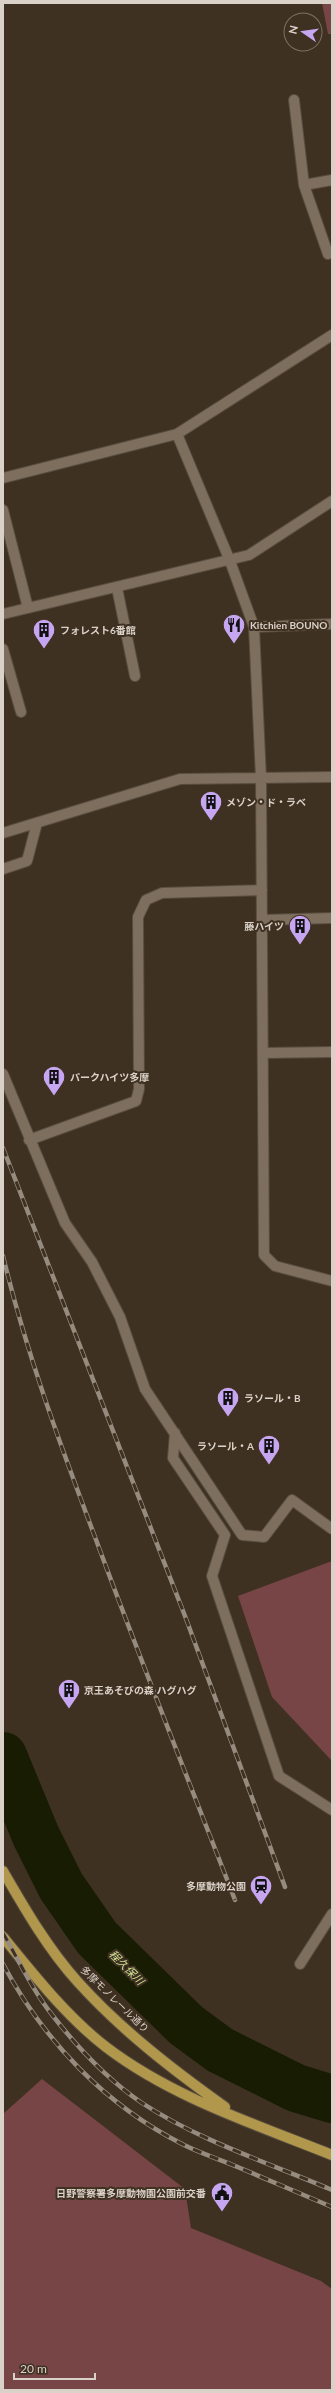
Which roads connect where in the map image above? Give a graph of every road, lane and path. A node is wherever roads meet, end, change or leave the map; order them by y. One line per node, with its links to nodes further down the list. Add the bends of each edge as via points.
1 (294, 100): 3 (street)
2 (332, 180): 3 (street)
3 (304, 185): 4 (street)
4 (328, 254)
5 (332, 335): 6 (street)
6 (177, 434): 7 (street); 10 (street)
7 (3, 478)
8 (332, 501): 10 (street, via 249,556)
9 (3, 510): 12 (street)
10 (230, 561): 11 (street); 15 (street)
11 (117, 588): 12 (street); 17 (street)
12 (28, 608): 13 (street)
13 (3, 614)
14 (332, 624): 15 (street)
15 (254, 627): 20 (street)
16 (3, 649): 18 (street)
17 (135, 676)
18 (21, 712)
19 (332, 777): 20 (street)
20 (261, 778): 21 (street, via 180,779); 24 (street)
21 (37, 823): 22 (street); 23 (street, via 26,861)
22 (3, 833)
23 (3, 869)
24 (262, 890): 26 (street); 30 (street, via 162,893 146,900 138,917 139,1089 136,1101)
25 (332, 918): 26 (street)
26 (262, 920): 28 (street)
27 (332, 1052): 28 (street)
28 (263, 1054): 31 (street, via 264,1255 275,1266)
29 (3, 1074): 30 (street)
30 (29, 1140): 32 (street, via 65,1223 92,1262 120,1317 145,1389)
31 (332, 1281)
32 (175, 1433): 33 (street, via 242,1535 264,1537 292,1500); 34 (street, via 172,1458 225,1535 212,1576 278,1776)
33 (332, 1529)
34 (332, 1810)
35 (3, 1871): 39 (main road, 多摩モノレール通り, via 24,1908 81,1985 148,2048)
36 (332, 1914): 38 (street)
37 (3, 1937): 39 (main road, 多摩モノレール通り, via 56,1998 106,2046 161,2084)
38 (300, 1964)
39 (240, 2118): 40 (main road, 多摩モノレール通り)
40 (332, 2155)

